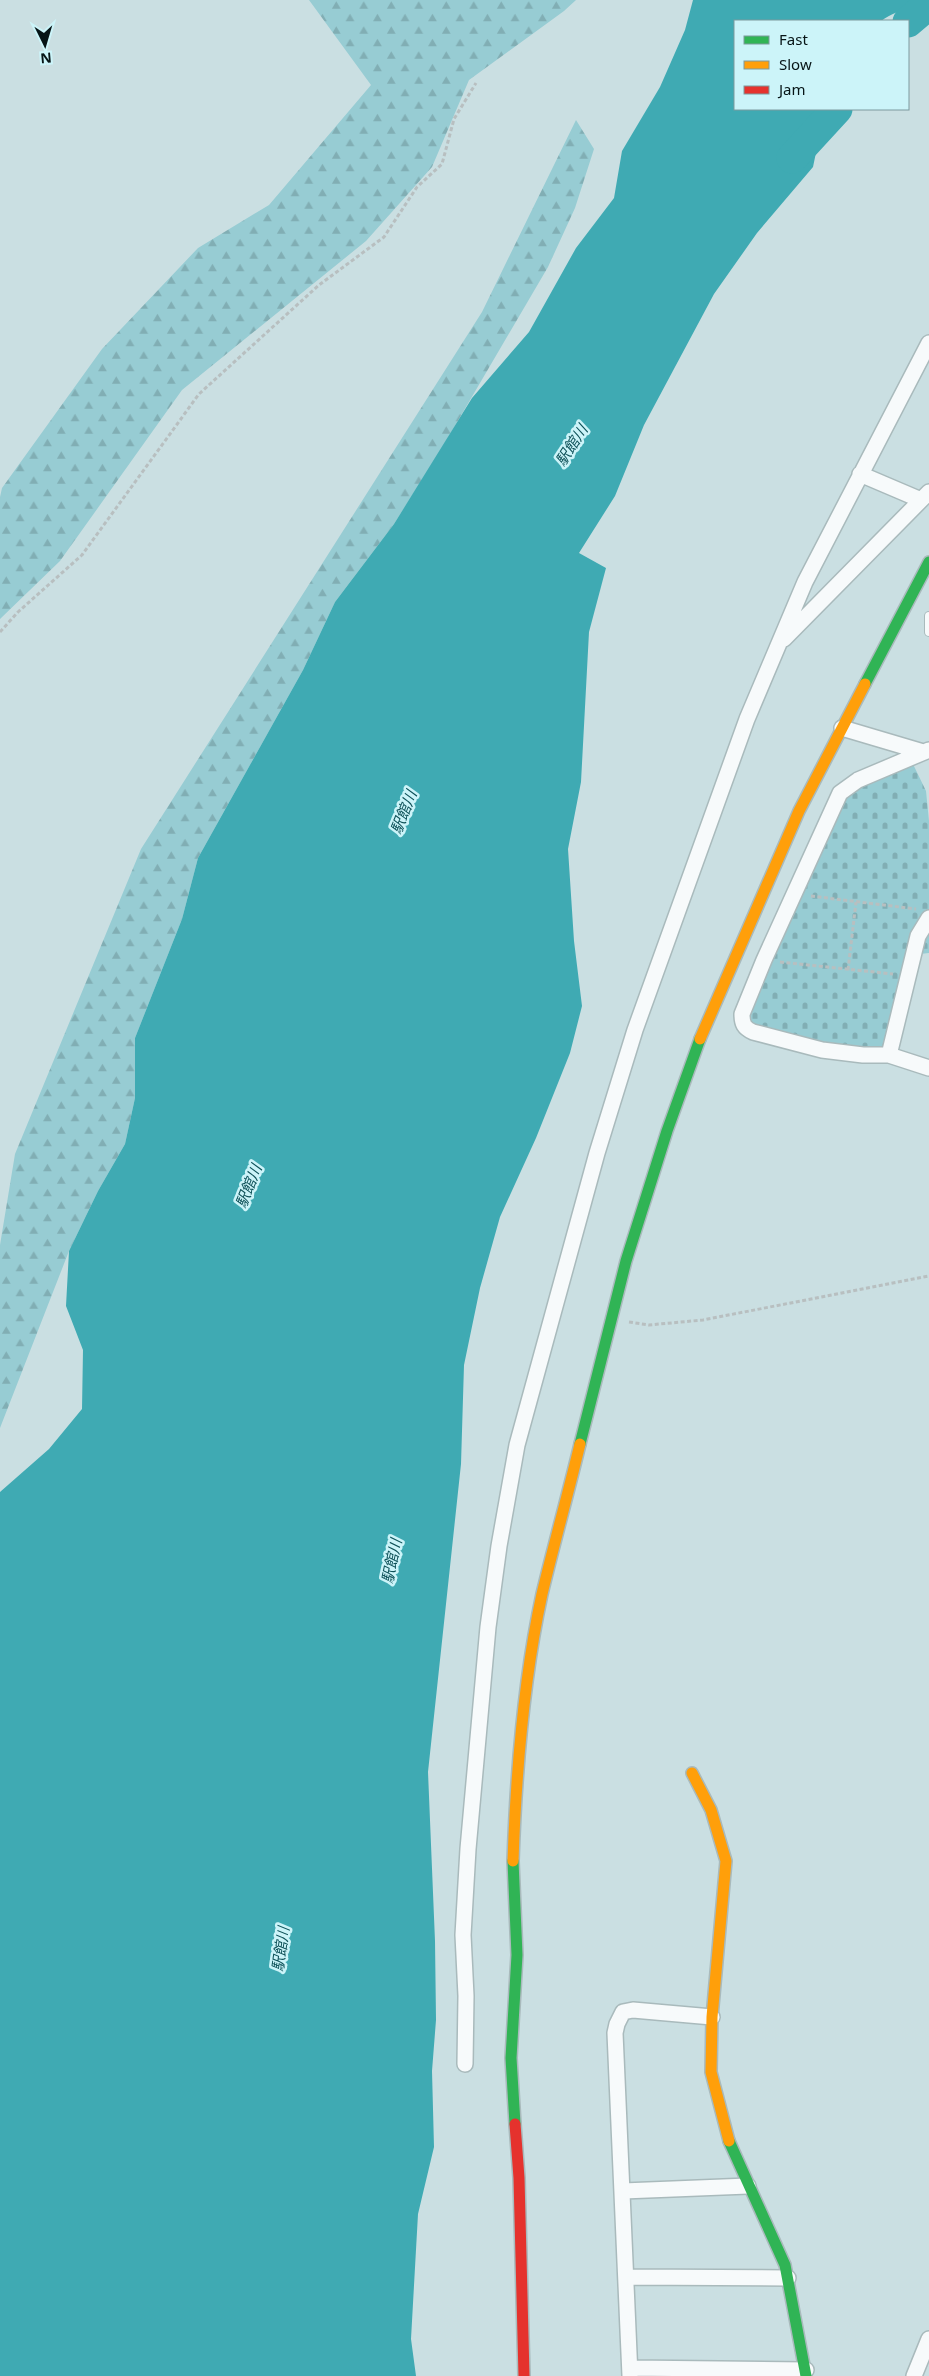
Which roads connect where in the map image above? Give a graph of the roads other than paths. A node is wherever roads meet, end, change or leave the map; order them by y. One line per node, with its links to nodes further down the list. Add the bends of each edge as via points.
1 (929, 344): 2 (street)
2 (860, 474): 3 (street); 7 (street, via 805,582)
3 (925, 496): 7 (street)
4 (929, 562): 8 (street)
5 (929, 616): 6 (lane)
6 (929, 632)
7 (778, 645): 15 (street, via 635,1030 597,1153 516,1445 488,1628 468,1848 463,1935)
8 (842, 728): 9 (street); 23 (street, via 770,872 706,1024 645,1197 542,1596 522,1719 513,1870 517,1955 511,2058 519,2178)
9 (926, 751): 11 (street, via 858,780 843,789 836,799 742,1014 742,1024 747,1029 822,1050)
10 (925, 914): 11 (street)
11 (890, 1055): 12 (street)
12 (929, 1068)
13 (692, 1773): 14 (street, via 711,1810 726,1861)
14 (712, 2017): 16 (street, via 711,2072 724,2126); 17 (street, via 633,2010 623,2012 615,2033)
15 (465, 2064)
16 (748, 2186): 17 (street); 19 (street, via 780,2251)
17 (623, 2191): 18 (street)
18 (626, 2277): 19 (street); 21 (street)
19 (788, 2278): 22 (street)
20 (929, 2339): 24 (street)
21 (630, 2372): 22 (street)
22 (806, 2373)
23 (524, 2376)
24 (914, 2376)

